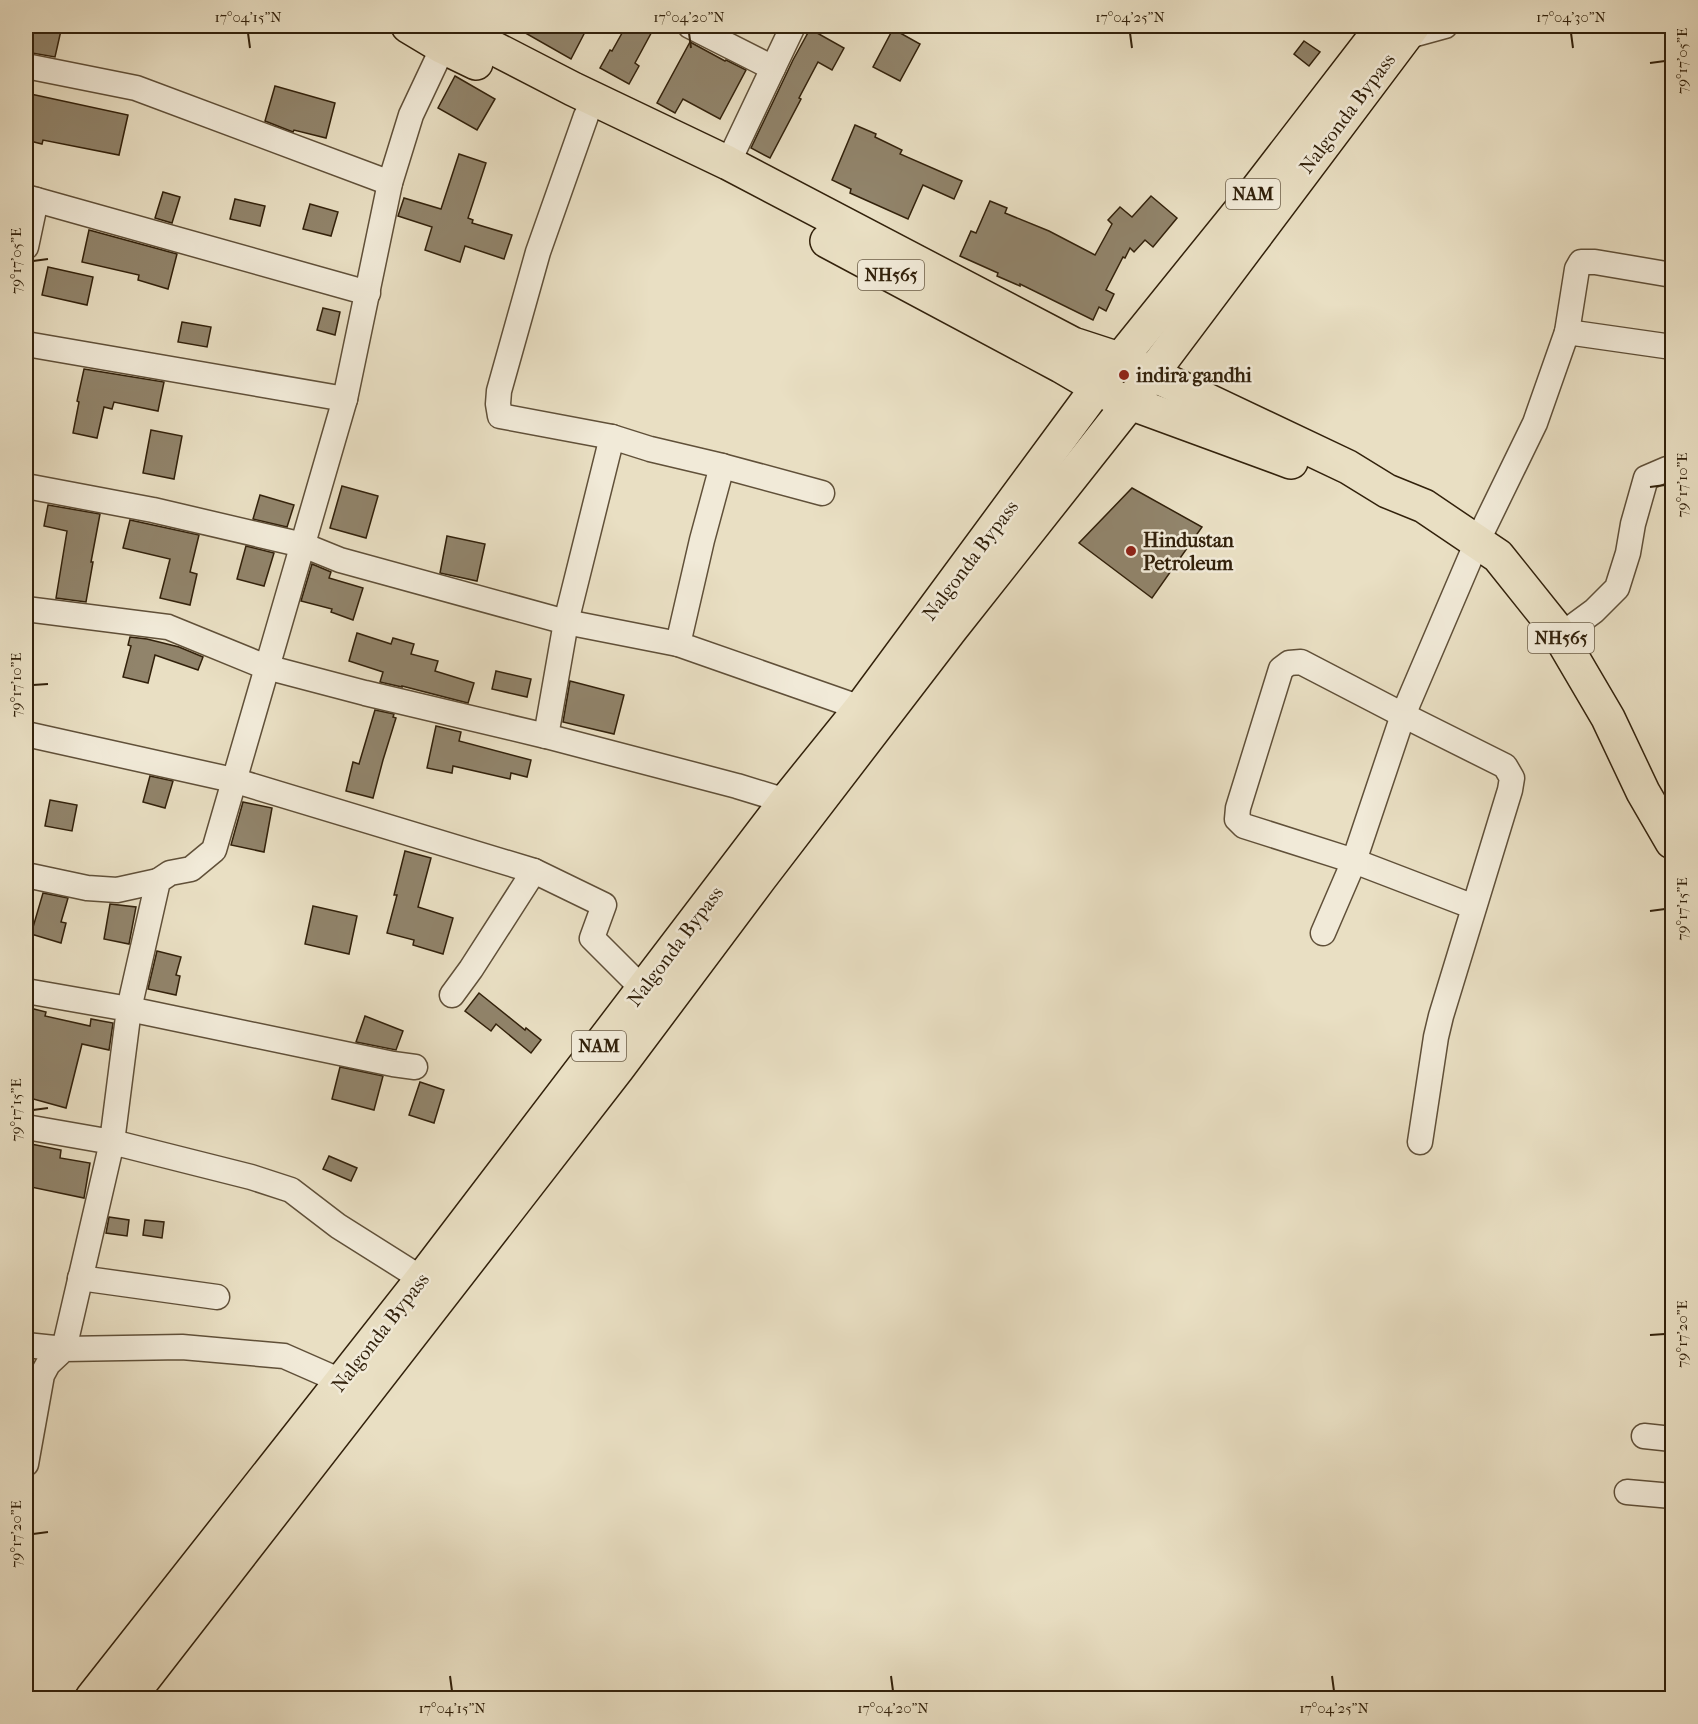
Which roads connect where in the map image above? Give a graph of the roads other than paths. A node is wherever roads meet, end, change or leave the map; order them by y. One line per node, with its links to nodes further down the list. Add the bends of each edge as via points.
1 (408, 26): 6 (highway, NH565)
2 (690, 26): 8 (street)
3 (793, 26): 8 (street)
4 (1445, 26): 5 (street)
5 (1400, 29): 19 (highway, Nalgonda Bypass / NAM, via 1252,196); 20 (highway, Nalgonda Bypass / NAM)
6 (451, 31): 9 (highway, NH565); 10 (highway, NH565); 11 (street, via 411,115)
7 (26, 66): 11 (street, via 136,88)
8 (773, 68): 10 (street)
9 (586, 116): 21 (highway, NH565); 24 (street, via 538,252 498,404 500,416)
10 (728, 163): 19 (highway, NH565, via 1073,344)
11 (390, 183): 15 (street)
12 (31, 198): 13 (street); 15 (street)
13 (26, 247)
14 (1672, 275): 16 (street, via 1581,262)
15 (368, 293): 22 (street)
16 (1567, 332): 18 (street); 30 (street, via 1535,423)
17 (26, 344): 22 (street)
18 (1672, 346)
19 (1119, 359): 20 (highway, NH565); 21 (highway, NAM)
20 (1151, 374): 23 (highway, NAM); 28 (highway, NH565, via 1348,467)
21 (1097, 388): 23 (highway, NH565); 37 (highway, Nalgonda Bypass / NAM)
22 (345, 399): 31 (street)
23 (1129, 404): 28 (highway, NH565, via 1343,481); 70 (highway, Nalgonda Bypass / NAM, via 951,629 618,1068)
24 (612, 437): 25 (street); 33 (street)
25 (722, 466): 29 (street); 35 (street)
26 (1672, 470): 34 (street, via 1646,478 1617,588)
27 (26, 486): 31 (street)
28 (1387, 491): 30 (highway, NH565, via 1424,506)
29 (822, 493)
30 (1477, 542): 34 (highway, NH565, via 1498,556); 38 (street)
31 (303, 545): 33 (street, via 340,560); 36 (street)
32 (26, 609): 36 (street, via 168,627)
33 (566, 622): 35 (street); 40 (street)
34 (1560, 636): 43 (highway, NH565, via 1608,718)
35 (678, 644): 37 (street)
36 (266, 667): 40 (street); 41 (street)
37 (861, 708): 42 (highway, Nalgonda Bypass / NAM)
38 (1402, 715): 44 (street); 44 (street, via 1301,662 1289,663 1281,669 1237,819 1244,826); 48 (street, via 1505,766 1512,778)
39 (26, 734): 41 (street)
40 (546, 736): 42 (street)
41 (233, 780): 45 (street); 47 (street, via 214,850 191,869 170,873)
42 (786, 801): 50 (highway, Nalgonda Bypass / NAM)
43 (1672, 842)
44 (1354, 861): 48 (street); 49 (street)
45 (534, 871): 50 (street, via 604,905 592,938); 52 (street)
46 (26, 880): 47 (street, via 117,890)
47 (158, 881): 53 (street)
48 (1474, 907): 57 (street, via 1436,1037)
49 (1323, 933)
50 (643, 989): 59 (highway, Nalgonda Bypass / NAM)
51 (26, 991): 53 (street)
52 (452, 995)
53 (129, 1009): 54 (street); 56 (street)
54 (415, 1067)
55 (26, 1127): 56 (street)
56 (112, 1142): 58 (street); 59 (street, via 291,1190 338,1226)
57 (1420, 1142)
58 (80, 1278): 60 (street); 62 (street)
59 (422, 1279): 63 (highway, Nalgonda Bypass / NAM)
60 (217, 1297)
61 (26, 1346): 62 (street)
62 (64, 1349): 63 (street, via 182,1347 284,1356); 66 (street, via 42,1375)
63 (341, 1381): 69 (highway, Nalgonda Bypass / NAM)
64 (1644, 1436): 65 (street)
65 (1672, 1439)
66 (26, 1464)
67 (1627, 1492): 68 (street)
68 (1672, 1496)
69 (92, 1698)
70 (129, 1698)

